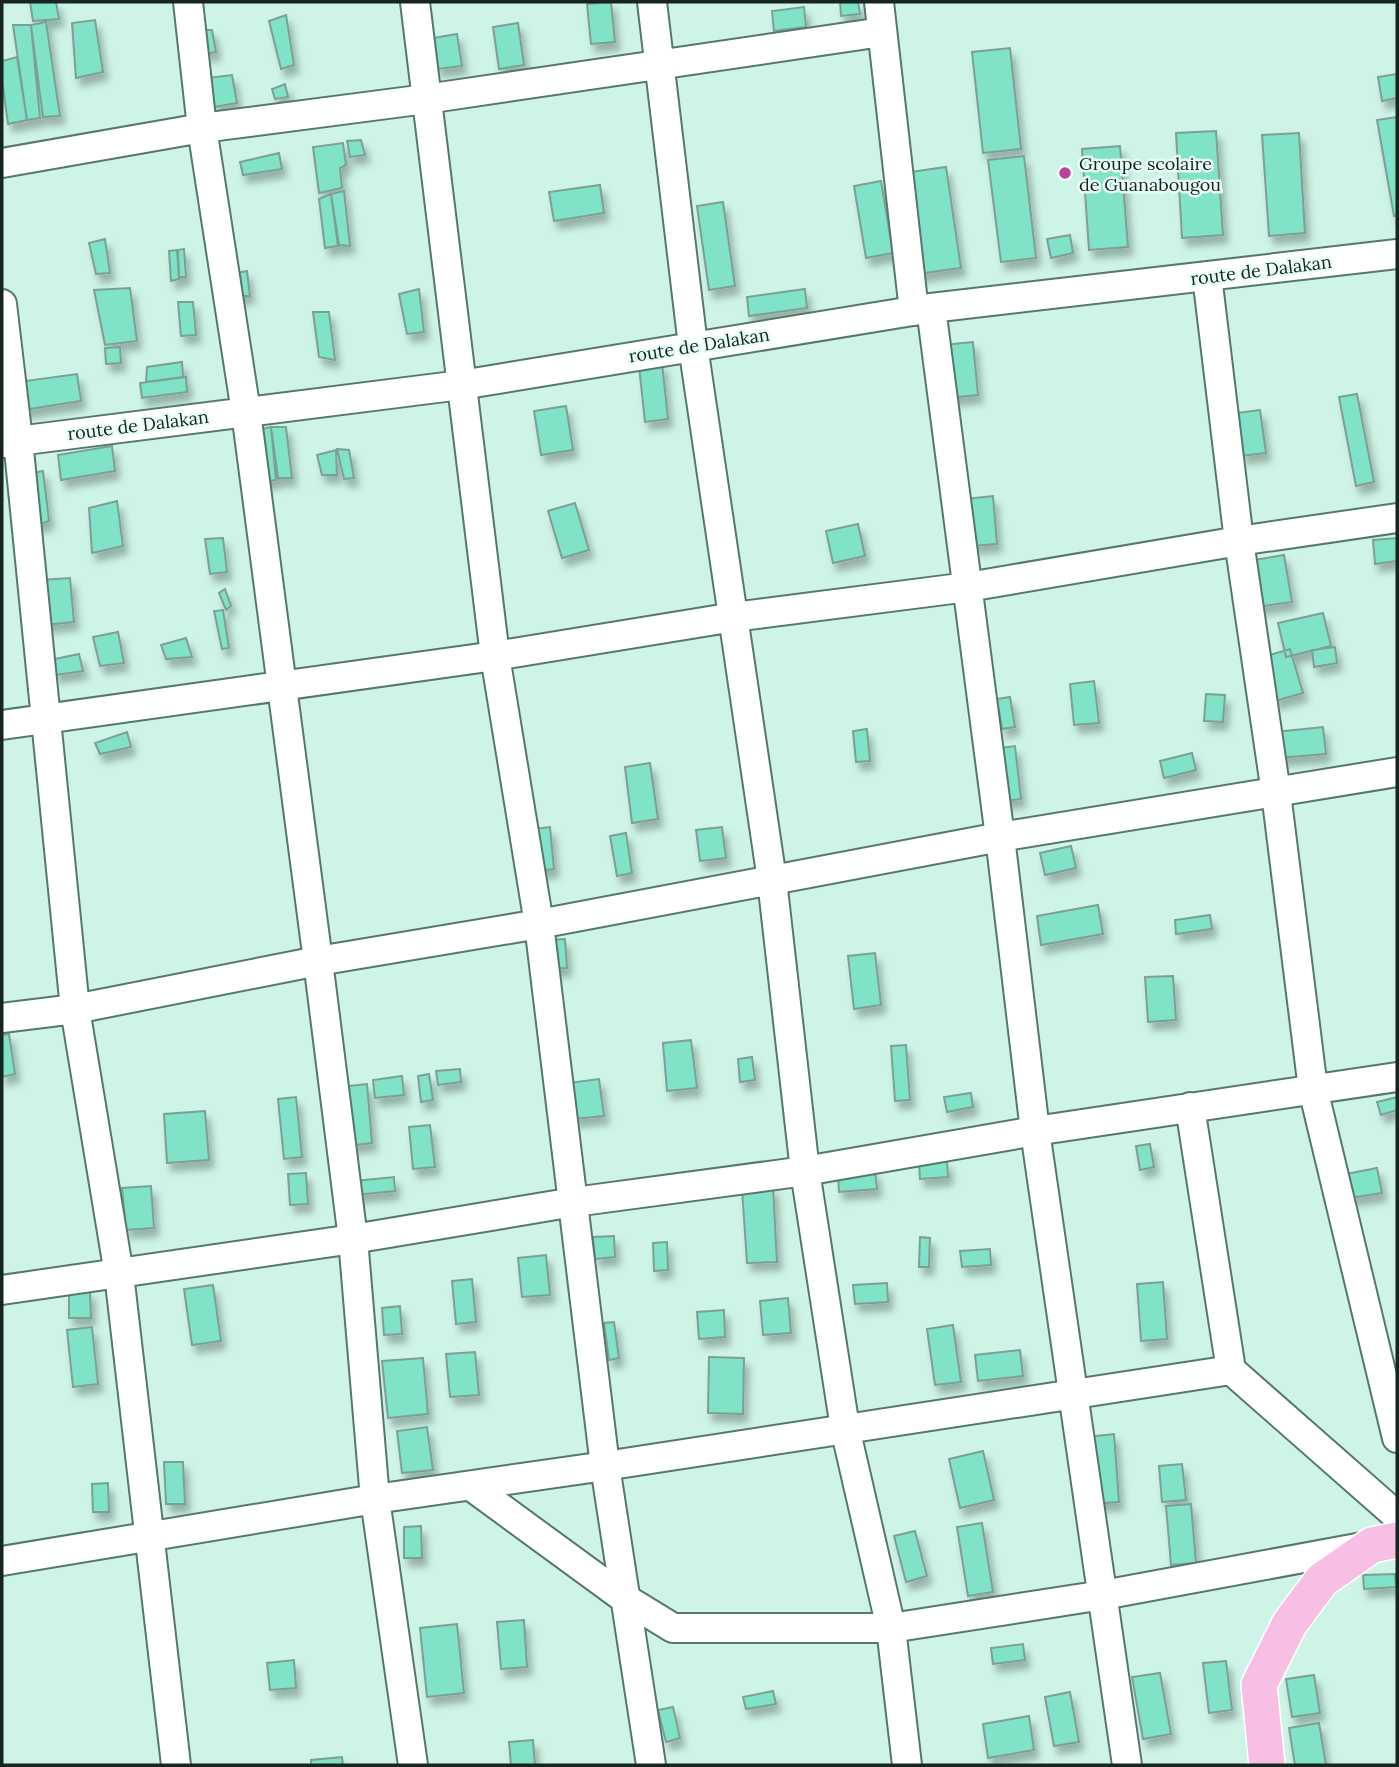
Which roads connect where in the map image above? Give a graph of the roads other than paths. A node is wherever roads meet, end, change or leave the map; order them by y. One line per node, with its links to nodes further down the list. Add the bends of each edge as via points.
1 (188, 2): 8 (street)
2 (415, 2): 7 (street)
3 (652, 2): 6 (street)
4 (879, 2): 5 (street)
5 (882, 32): 6 (street); 13 (street)
6 (659, 65): 7 (street); 14 (street)
7 (426, 99): 8 (street); 15 (street)
8 (202, 128): 9 (street); 16 (street)
9 (2, 163)
10 (1397, 254): 11 (street, route de Dalakan)
11 (1207, 276): 13 (street, route de Dalakan); 19 (street)
12 (2, 304): 17 (street)
13 (922, 309): 14 (street, route de Dalakan); 20 (street)
14 (693, 346): 15 (street, route de Dalakan); 21 (street)
15 (461, 385): 16 (street, route de Dalakan); 22 (street)
16 (246, 412): 17 (street, route de Dalakan); 23 (street)
17 (10, 441): 24 (street)
18 (1397, 518): 19 (street)
19 (1239, 541): 20 (street); 27 (street)
20 (968, 587): 21 (street); 28 (street)
21 (734, 617): 22 (street); 29 (street)
22 (495, 656): 23 (street); 30 (street)
23 (282, 686): 24 (street); 31 (street)
24 (44, 719): 25 (street); 32 (street)
25 (2, 725)
26 (1397, 772): 27 (street)
27 (1276, 793): 28 (street); 35 (street)
28 (1000, 837): 29 (street); 37 (street)
29 (772, 880): 30 (street); 38 (street)
30 (539, 924): 31 (street); 39 (street)
31 (318, 961): 32 (street); 40 (street)
32 (75, 1009): 33 (street); 41 (street)
33 (2, 1018)
34 (1397, 1077): 35 (street)
35 (1314, 1089): 36 (street); 46 (street)
36 (1190, 1107): 37 (street); 43 (street)
37 (1035, 1131): 38 (street); 44 (street)
38 (805, 1171): 39 (street); 45 (street)
39 (574, 1202): 40 (street); 47 (street)
40 (353, 1239): 41 (street); 49 (street)
41 (119, 1274): 42 (street); 51 (street)
42 (2, 1290)
43 (1231, 1370): 44 (street); 50 (street)
44 (1073, 1395): 45 (street); 54 (street)
45 (845, 1428): 47 (street); 56 (street)
46 (1397, 1438)
47 (605, 1466): 48 (street); 55 (street)
48 (471, 1486): 49 (street); 55 (street)
49 (375, 1499): 51 (street); 58 (street)
50 (1397, 1516)
51 (151, 1537): 53 (street); 57 (street)
52 (1385, 1543): 54 (street); 62 (main road, via 1322,1580 1290,1623 1259,1685)
53 (2, 1561)
54 (1103, 1595): 56 (street); 61 (street)
55 (624, 1598): 56 (street, via 673,1628); 59 (street)
56 (891, 1628): 60 (street)
57 (176, 1765)
58 (413, 1765)
59 (651, 1765)
60 (907, 1765)
61 (1127, 1765)
62 (1267, 1765)

